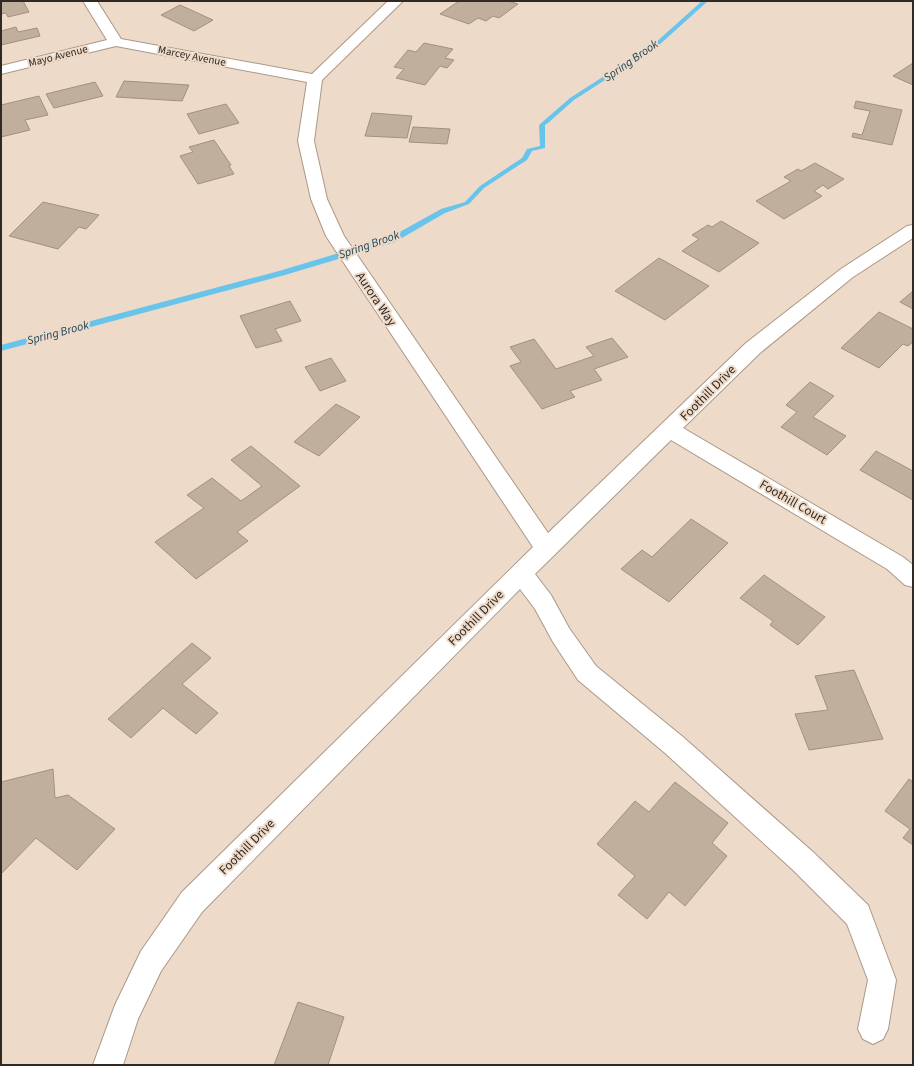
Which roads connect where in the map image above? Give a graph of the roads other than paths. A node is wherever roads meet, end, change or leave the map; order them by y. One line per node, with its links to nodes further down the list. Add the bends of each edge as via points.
1 (90, 1): 3 (street)
2 (396, 1): 5 (street)
3 (116, 42): 4 (street, Mayo Avenue); 5 (street, Marcey Avenue)
4 (1, 70)
5 (315, 79): 8 (street, Aurora Way, via 306,141 317,192 335,236)
6 (913, 230): 7 (street, Foothill Drive, via 847,273 753,348)
7 (670, 430): 8 (street, Foothill Drive); 10 (street, Foothill Court, via 895,563)
8 (546, 548): 9 (street, Foothill Drive)
9 (521, 573): 11 (street, via 543,602 561,635 587,673 674,745 803,861 858,915 882,980); 12 (street, Foothill Drive, via 192,902 151,961 125,1015)
10 (913, 578)
11 (873, 1029)
12 (108, 1065)

